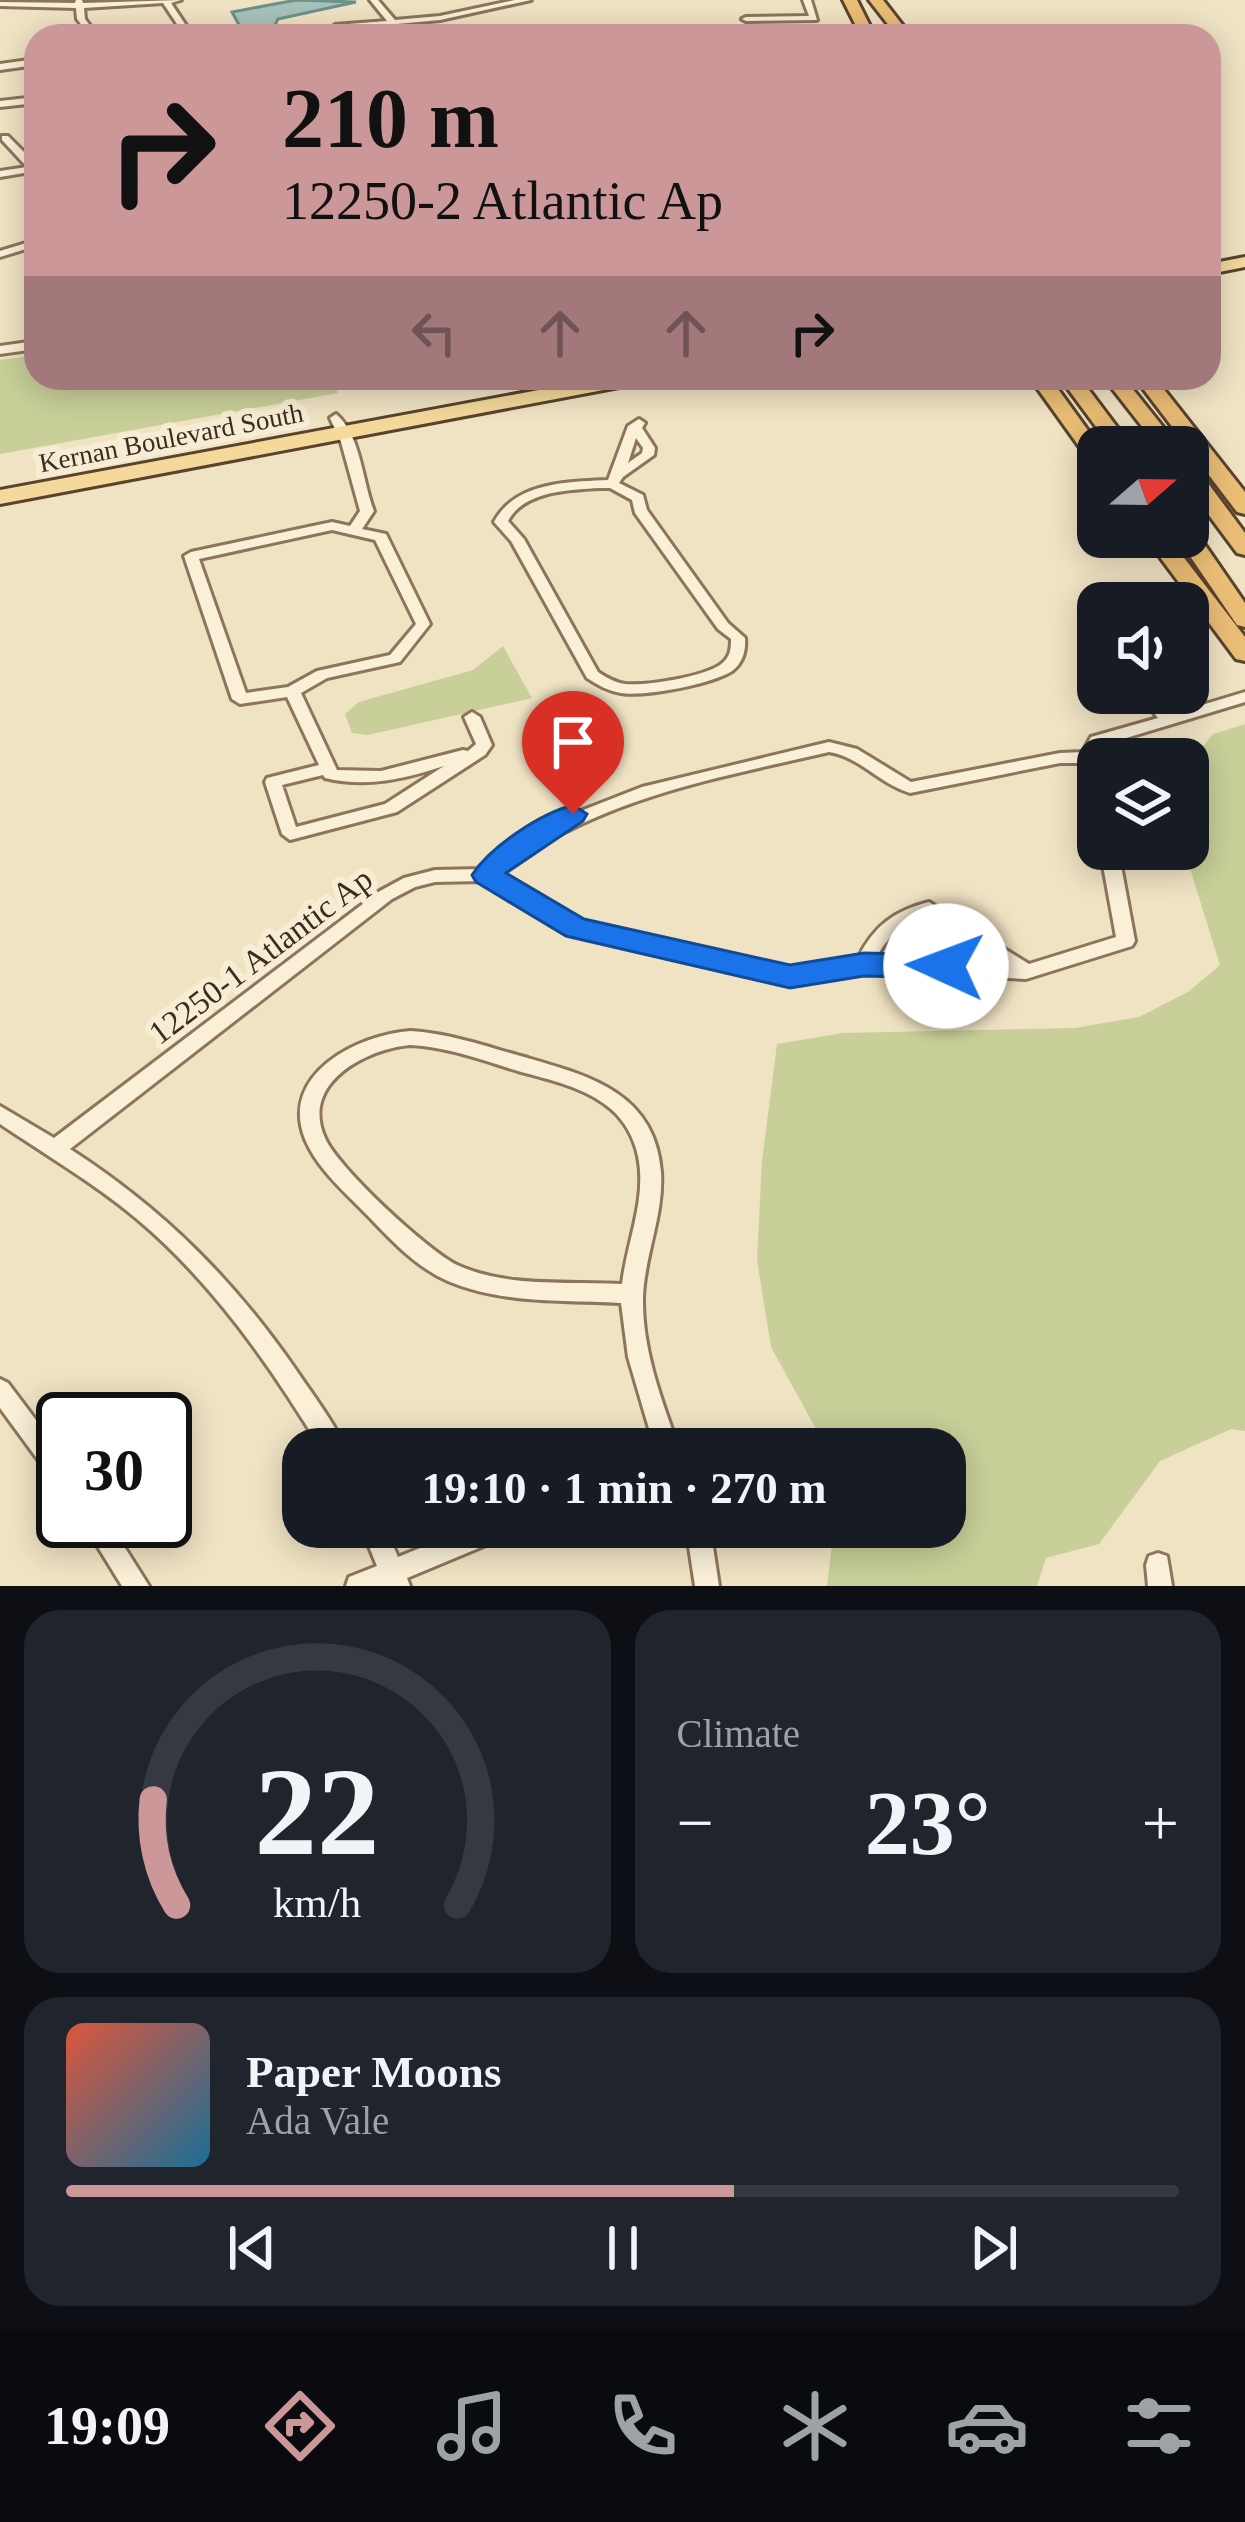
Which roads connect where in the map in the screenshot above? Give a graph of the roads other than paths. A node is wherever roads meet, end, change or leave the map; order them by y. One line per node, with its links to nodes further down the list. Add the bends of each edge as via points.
1 (177, 0): 5 (street)
2 (374, 0): 11 (street)
3 (527, 0): 11 (street)
4 (807, 0): 9 (street, via 814,17)
5 (165, 1): 6 (street)
6 (80, 3): 8 (street)
7 (760, 6): 9 (street)
8 (0, 8)
9 (763, 18): 10 (street)
10 (746, 19)
11 (393, 23): 12 (street)
12 (381, 24)
13 (5, 138): 14 (street)
14 (24, 157)
15 (496, 390): 21 (main road, Kernan Boulevard South)
16 (559, 390): 21 (main road, Kernan Boulevard South)
17 (1049, 390): 24 (highway)
18 (1079, 390): 22 (highway)
19 (1123, 390): 23 (highway)
20 (1154, 390): 29 (highway)
21 (340, 425): 26 (main road, Kernan Boulevard South); 27 (main road, Kernan Boulevard South); 30 (street, via 367,511)
22 (1106, 426)
23 (1152, 426)
24 (1077, 430)
25 (618, 472): 25 (street, via 648,455 634,429); 25 (street, via 524,498 501,522 592,675 639,689 728,667 738,638)
26 (0, 481)
27 (0, 497)
28 (1209, 500): 31 (highway)
29 (1245, 507)
30 (355, 529): 36 (street, via 381,537 423,624 395,658 322,674); 36 (street, via 332,526 191,556 240,699)
31 (1245, 548)
32 (1172, 558): 35 (highway)
33 (1202, 558): 34 (highway)
34 (1245, 620)
35 (1245, 654)
36 (292, 691): 44 (street)
37 (1245, 697): 40 (street)
38 (1164, 714): 40 (street)
39 (472, 717): 42 (street, via 484,745)
40 (1168, 719): 41 (street)
41 (1107, 738)
42 (479, 751): 44 (street, via 376,778 351,779); 44 (street, via 391,808 290,833 273,782)
43 (1077, 757): 46 (street, via 910,788 844,747 829,747 573,814)
44 (329, 768)
45 (1113, 870): 48 (street, via 1126,941)
46 (486, 875): 47 (street, via 576,928 790,976); 50 (street, 12250-1 Atlantic Ap, via 435,876 386,895)
47 (864, 964): 48 (street); 48 (street, via 876,936 928,908)
48 (1026, 972)
49 (0, 1114): 50 (street)
50 (55, 1150): 53 (street, via 164,1229 218,1284)
51 (632, 1294): 51 (street, via 509,1286 436,1264 325,1154 312,1131 319,1084 332,1067 383,1040 428,1039 590,1086 619,1104 648,1151 651,1190); 54 (street, via 635,1342)
52 (0, 1390): 55 (street)
53 (320, 1428)
54 (661, 1428)
55 (36, 1439)
56 (112, 1548): 61 (street)
57 (382, 1548): 60 (street)
58 (457, 1548): 60 (street)
59 (701, 1548): 63 (street)
60 (395, 1578): 62 (street)
61 (137, 1586)
62 (358, 1586)
63 (707, 1586)

